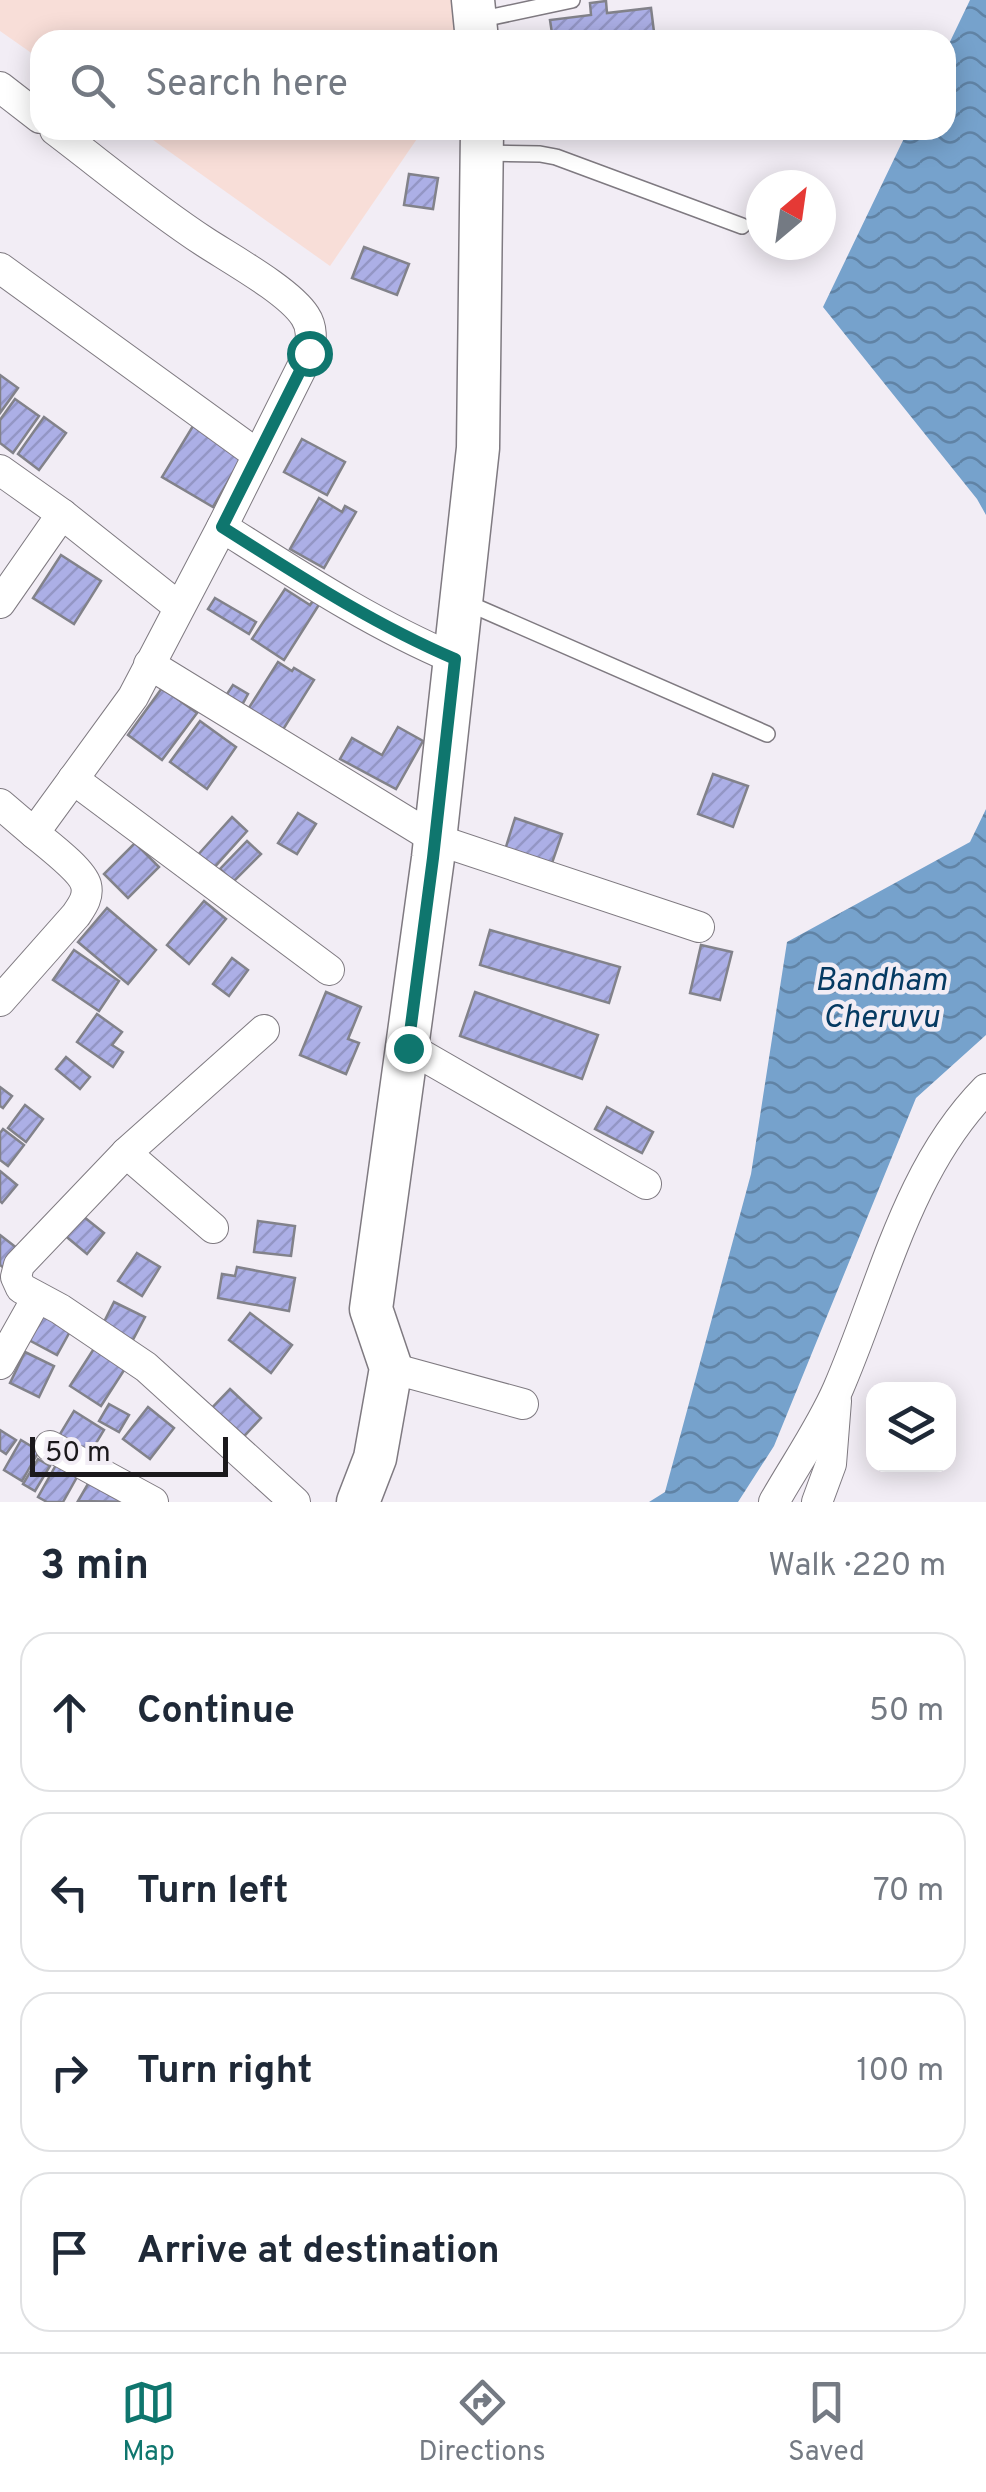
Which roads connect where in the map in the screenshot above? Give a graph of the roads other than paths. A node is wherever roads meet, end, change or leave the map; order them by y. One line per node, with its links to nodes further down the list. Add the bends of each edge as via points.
1 (572, 0): 2 (lane)
2 (475, 20)
3 (0, 87): 4 (street)
4 (30, 110)
5 (69, 140): 9 (street, via 306,317 309,353)
6 (482, 142): 7 (lane, via 556,157); 13 (street, via 478,448)
7 (742, 226)
8 (0, 268): 9 (street)
9 (258, 454): 12 (street)
10 (0, 470): 11 (street)
11 (62, 514): 14 (street); 15 (street)
12 (222, 527): 15 (street); 16 (street, via 374,620)
13 (462, 601): 16 (street); 18 (lane)
14 (0, 603)
15 (179, 607): 17 (street)
16 (455, 659): 22 (street)
17 (149, 664): 19 (street); 22 (street)
18 (767, 734)
19 (73, 779): 21 (street); 24 (street)
20 (0, 804): 21 (street)
21 (34, 833): 25 (street, via 76,871 86,884 86,900)
22 (435, 839): 23 (street); 27 (street)
23 (700, 927)
24 (328, 970)
25 (0, 1000)
26 (264, 1030): 29 (street)
27 (408, 1048): 30 (street); 34 (street, via 372,1309)
28 (986, 1089): 35 (street, via 933,1159)
29 (126, 1153): 31 (street); 32 (street, via 19,1265)
30 (646, 1184)
31 (213, 1228)
32 (19, 1292): 33 (street); 39 (street, via 60,1309 146,1367)
33 (0, 1364)
34 (391, 1368): 36 (street); 40 (street, via 376,1458)
35 (837, 1393): 41 (street); 42 (street, via 831,1464)
36 (523, 1404)
37 (50, 1446): 38 (street)
38 (153, 1502)
39 (295, 1502)
40 (358, 1502)
41 (774, 1502)
42 (817, 1502)

